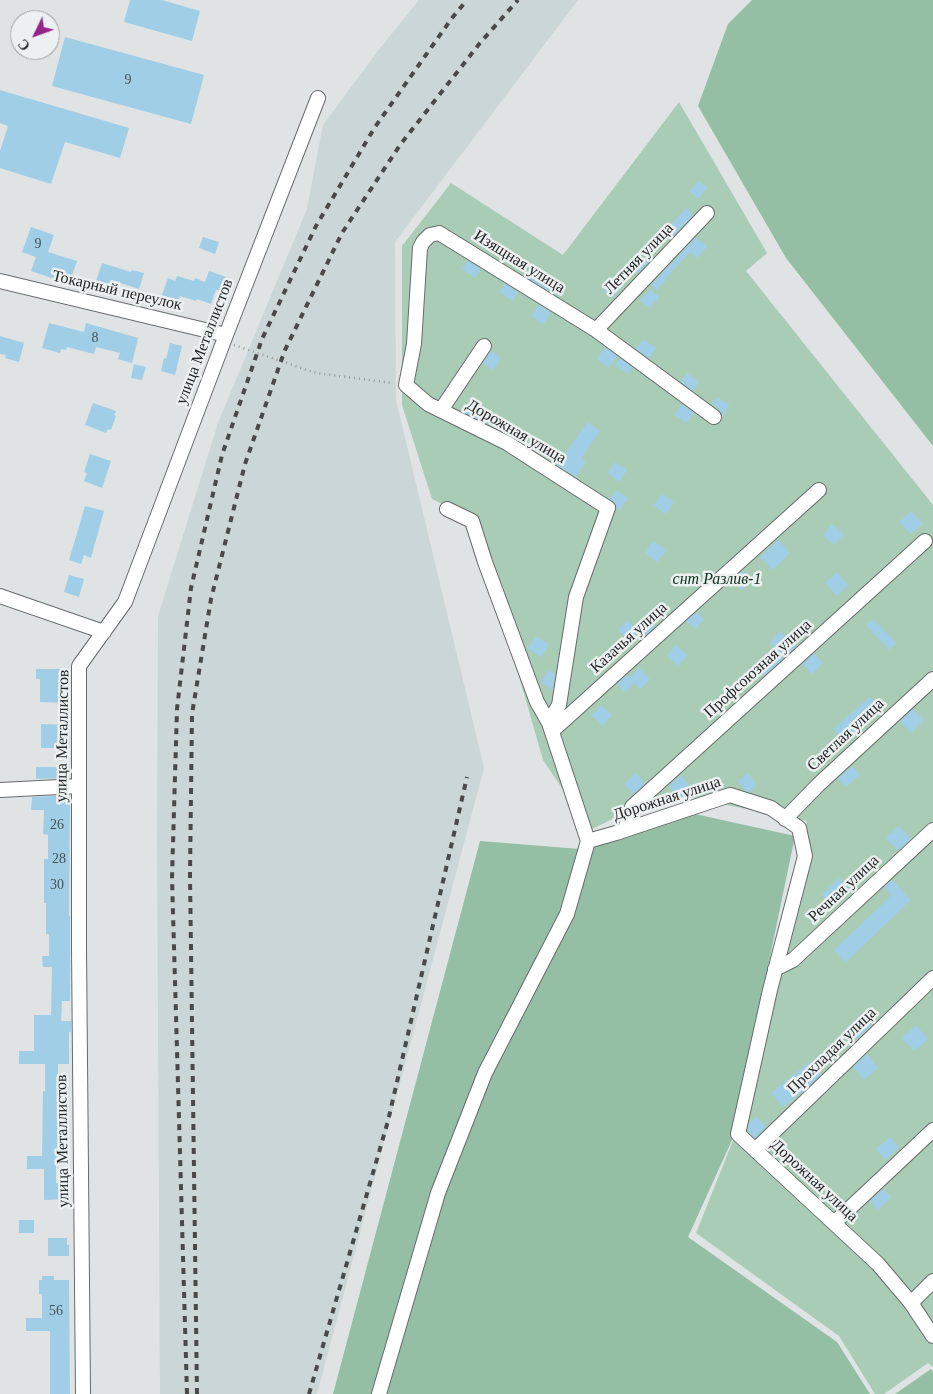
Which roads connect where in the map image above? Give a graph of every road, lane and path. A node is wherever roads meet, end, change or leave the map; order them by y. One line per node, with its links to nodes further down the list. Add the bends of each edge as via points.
1 (318, 98): 5 (street, улица Металлистов)
2 (707, 213): 4 (street, Летняя улица)
3 (0, 281): 5 (street, Токарный переулок)
4 (596, 330): 7 (street, Изящная улица, via 439,233 430,235 420,248 414,344); 9 (street, Изящная улица)
5 (225, 338): 7 (path, via 316,373); 14 (street, улица Металлистов, via 125,602)
6 (484, 346): 8 (street)
7 (406, 385): 8 (street, Дорожная улица, via 428,404)
8 (441, 410): 16 (street, Дорожная улица, via 507,443 608,508 576,597 559,706)
9 (714, 417)
10 (819, 490): 16 (street, Казачья улица)
11 (446, 509): 16 (street, via 472,521 537,702)
12 (925, 541): 20 (street, Профсоюзная улица, via 632,807)
13 (0, 596): 14 (street)
14 (104, 632): 17 (street, улица Металлистов, via 79,666)
15 (933, 679): 19 (street, Светлая улица)
16 (550, 727): 22 (street)
17 (79, 786): 18 (street); 31 (street, улица Металлистов)
18 (0, 790)
19 (785, 819): 20 (street, Дорожная улица, via 771,808 730,795); 23 (street, Дорожная улица, via 799,828 805,856)
20 (625, 830): 22 (street, Дорожная улица)
21 (933, 830): 23 (street, Речная улица, via 793,960)
22 (588, 841): 32 (street, via 567,914 485,1073 438,1193)
23 (776, 969): 26 (street, Дорожная улица, via 738,1134)
24 (933, 978): 26 (street, Прохладая улица)
25 (933, 1130): 27 (street)
26 (755, 1150): 27 (street, Дорожная улица)
27 (834, 1223): 29 (street, Дорожная улица, via 878,1264)
28 (933, 1281): 29 (street)
29 (911, 1303): 30 (street, Дорожная улица)
30 (933, 1336)
31 (84, 1394)
32 (379, 1394)

